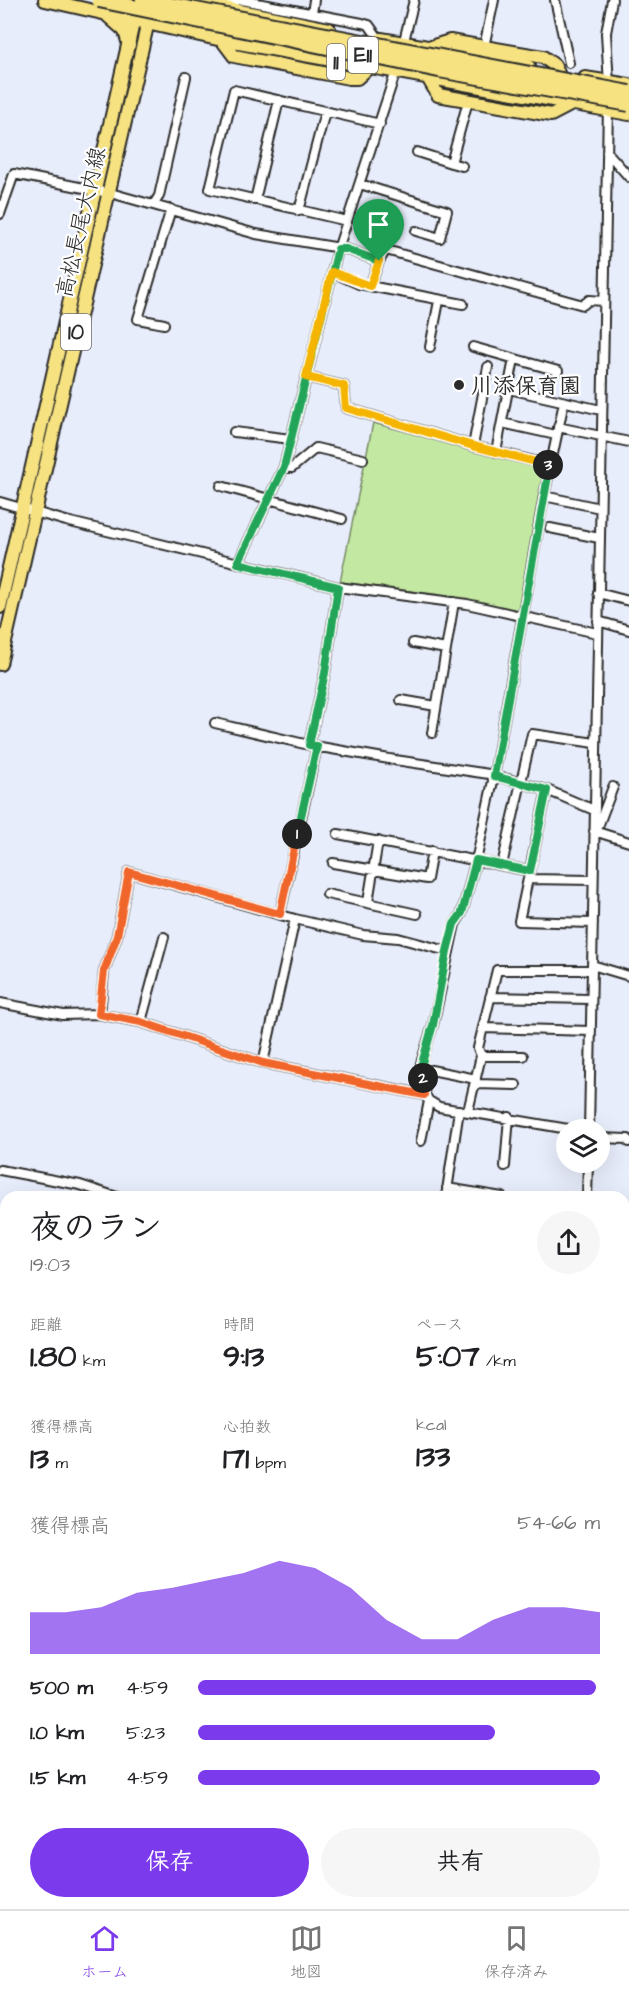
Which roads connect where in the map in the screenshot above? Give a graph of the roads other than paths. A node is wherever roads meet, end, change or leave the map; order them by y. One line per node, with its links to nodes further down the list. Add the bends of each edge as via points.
1 (45, 0): 13 (main road, 11)
2 (99, 0): 33 (highway, E11, bridge, via 428,68)
3 (138, 0): 15 (main road, 高松長尾大内線 / 10)
4 (143, 0): 29 (highway, E11, bridge)
5 (153, 0): 16 (main road, 高松長尾大内線 / 10)
6 (186, 0): 12 (main road, 11)
7 (314, 0): 14 (street)
8 (414, 0): 18 (street)
9 (494, 0): 21 (street)
10 (555, 0): 22 (street)
11 (612, 0): 27 (street, via 606,33)
12 (222, 8): 14 (street, via 242,0); 17 (main road, 11)
13 (105, 13): 15 (main road, 11); 19 (main road, via 125,31)
14 (312, 13): 17 (street, via 369,25)
15 (134, 20): 16 (main road, 11); 19 (main road, 高松長尾大内線 / 10)
16 (148, 23): 23 (main road, 11); 44 (main road, 高松長尾大内線 / 10)
17 (379, 39): 18 (main road, 11)
18 (403, 43): 20 (main road, 11); 23 (street)
19 (129, 45): 44 (main road, 高松長尾大内線 / 10)
20 (430, 47): 21 (main road, via 450,42); 24 (main road, 11)
21 (484, 47): 24 (main road, via 543,57)
22 (569, 63)
23 (396, 73): 26 (main road, 11); 37 (street)
24 (558, 74): 27 (main road, 11)
25 (186, 77): 47 (street)
26 (428, 78): 31 (main road, via 438,95); 32 (main road, 11)
27 (610, 82): 28 (main road, 11); 34 (street)
28 (629, 85)
29 (629, 93)
30 (279, 100): 35 (street); 46 (street); 46 (street, via 234,90 223,133 210,189)
31 (468, 101): 32 (main road, via 551,115); 40 (street)
32 (572, 104): 34 (main road, 11)
33 (629, 104)
34 (608, 110): 36 (main road, 11); 39 (street)
35 (325, 112): 37 (street); 49 (street)
36 (629, 114)
37 (380, 124): 43 (street)
38 (417, 152): 40 (street)
39 (607, 152): 42 (street); 58 (street)
40 (451, 162): 41 (street)
41 (462, 166)
42 (629, 177)
43 (360, 184): 51 (street); 52 (street, via 447,211 440,238)
44 (102, 192): 45 (street, via 14,174); 47 (street); 86 (main road, 高松長尾大内線 / 10)
45 (3, 198): 50 (street)
46 (255, 200): 49 (street)
47 (154, 204): 48 (street)
48 (171, 209): 53 (street, via 256,234); 60 (street, via 138,319)
49 (299, 211): 51 (street)
50 (0, 214)
51 (347, 221): 53 (street)
52 (416, 231)
53 (338, 249): 54 (street); 55 (street)
54 (379, 261): 56 (street); 58 (street, via 386,250 583,305 589,300)
55 (332, 272): 56 (street); 66 (street)
56 (370, 286): 57 (street)
57 (439, 301): 59 (street); 61 (street)
58 (603, 301): 69 (street)
59 (463, 304)
60 (164, 324)
61 (430, 346)
62 (472, 347): 63 (street)
63 (514, 359): 65 (street); 67 (street)
64 (488, 368): 76 (street)
65 (558, 371)
66 (306, 377): 74 (street); 76 (street, via 344,386 346,408)
67 (509, 389): 68 (street); 70 (street)
68 (564, 402): 69 (street); 71 (street)
69 (601, 410): 73 (street)
70 (502, 423): 71 (street); 77 (street)
71 (557, 431): 73 (street); 79 (street)
72 (234, 432): 74 (street)
73 (601, 436): 75 (street); 85 (street)
74 (291, 439): 80 (street)
75 (629, 442)
76 (473, 446): 77 (street)
77 (496, 452): 79 (street)
78 (363, 459): 80 (street, via 316,447)
79 (550, 465): 82 (street)
80 (288, 468): 83 (street)
81 (221, 486): 83 (street)
82 (544, 496): 85 (street); 96 (street)
83 (268, 500): 87 (street); 90 (street)
84 (0, 502): 86 (street)
85 (600, 508): 89 (street)
86 (29, 510): 90 (street); 95 (main road, 高松長尾大内線 / 10); 102 (main road, 高松長尾大内線 / 10)
87 (342, 519)
88 (550, 528): 89 (street)
89 (599, 538): 92 (street)
90 (238, 563): 91 (street)
91 (338, 587): 94 (street); 108 (street)
92 (598, 593): 93 (street); 97 (street)
93 (629, 601)
94 (454, 603): 96 (street); 101 (street)
95 (0, 607)
96 (522, 616): 99 (street); 109 (street)
97 (598, 621): 98 (street); 99 (street)
98 (629, 630)
99 (597, 633): 107 (street)
100 (413, 642): 101 (street)
101 (446, 649): 104 (street)
102 (0, 664)
103 (401, 700): 104 (street)
104 (436, 706): 106 (street)
105 (215, 723): 108 (street)
106 (432, 733)
107 (596, 743): 110 (street, via 531,734); 113 (street)
108 (313, 745): 109 (street); 127 (street)
109 (494, 776): 110 (street); 119 (street)
110 (520, 783): 112 (street); 121 (street)
111 (613, 787): 114 (street)
112 (547, 790): 113 (street); 123 (street)
113 (594, 810): 114 (street)
114 (594, 831): 117 (street); 124 (street)
115 (338, 834): 116 (street)
116 (378, 841): 118 (street); 122 (street)
117 (629, 842)
118 (432, 851): 119 (street); 122 (street, via 427,879)
119 (476, 860): 121 (street); 132 (street)
120 (333, 863): 122 (street)
121 (502, 866): 123 (street)
122 (373, 870): 126 (street)
123 (529, 875): 124 (street); 130 (street, via 519,921)
124 (593, 880): 130 (street)
125 (327, 894): 126 (street)
126 (368, 902): 128 (street)
127 (280, 914): 129 (street); 138 (street, via 129,872 117,936 104,971)
128 (417, 914)
129 (295, 919): 132 (street); 144 (street)
130 (592, 923): 133 (street)
131 (164, 937): 139 (street)
132 (447, 951): 148 (street, via 422,1063)
133 (592, 968): 134 (street); 135 (street, via 496,970); 136 (street)
134 (629, 976)
135 (490, 997): 136 (street); 140 (street)
136 (591, 999): 141 (street)
137 (0, 1003): 138 (street, via 63,1015)
138 (99, 1014): 139 (street)
139 (141, 1022): 144 (street)
140 (483, 1028): 141 (street); 142 (street, via 478,1048)
141 (591, 1031): 151 (street)
142 (481, 1056): 143 (street); 146 (street)
143 (523, 1056)
144 (263, 1063): 148 (street)
145 (432, 1070): 146 (street)
146 (475, 1082): 147 (street); 149 (street)
147 (516, 1085)
148 (427, 1098): 149 (street, via 439,1107); 154 (street)
149 (464, 1111): 150 (street); 160 (street)
150 (509, 1117): 152 (street); 156 (street)
151 (589, 1119)
152 (556, 1126)
153 (610, 1138): 155 (street)
154 (421, 1142)
155 (629, 1142)
156 (505, 1166)
157 (0, 1170): 159 (street)
158 (588, 1173): 161 (street)
159 (98, 1191)
160 (446, 1191)
161 (587, 1191)

